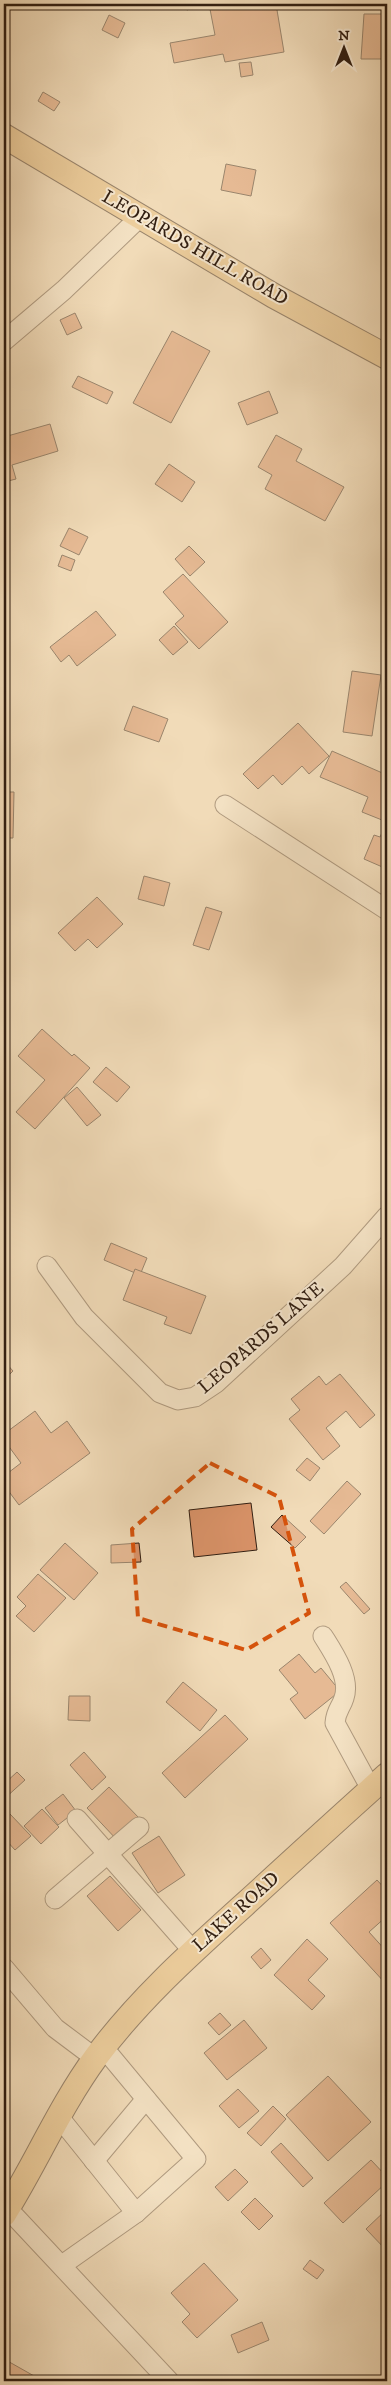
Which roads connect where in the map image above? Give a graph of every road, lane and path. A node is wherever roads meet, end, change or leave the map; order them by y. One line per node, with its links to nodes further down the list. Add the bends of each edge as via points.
1 (4, 136): 2 (main road, LEOPARDS HILL ROAD)
2 (140, 217): 3 (street, via 64,290); 4 (main road, LEOPARDS HILL ROAD, via 274,296)
3 (4, 341)
4 (387, 357)
5 (226, 805): 6 (street)
6 (387, 910)
7 (387, 1216): 8 (street, LEOPARDS LANE, via 343,1266 216,1383 195,1397 178,1400 160,1393 84,1317)
8 (47, 1266)
9 (323, 1636): 10 (street, via 343,1669 345,1696 336,1712 335,1723)
10 (379, 1782): 15 (main road, LAKE ROAD)
11 (77, 1818): 13 (street)
12 (139, 1827): 13 (street)
13 (107, 1854): 14 (street); 15 (street)
14 (55, 1898)
15 (193, 1950): 17 (main road, LAKE ROAD)
16 (4, 1968): 17 (street, via 55,2028)
17 (99, 2053): 18 (street); 19 (main road, LAKE ROAD)
18 (146, 2099): 20 (street); 22 (street, via 196,2159)
19 (59, 2117): 20 (street); 21 (main road, LAKE ROAD)
20 (94, 2161): 22 (street)
21 (6, 2211): 23 (street)
22 (136, 2213): 23 (street)
23 (62, 2265): 24 (street)
24 (169, 2381)

